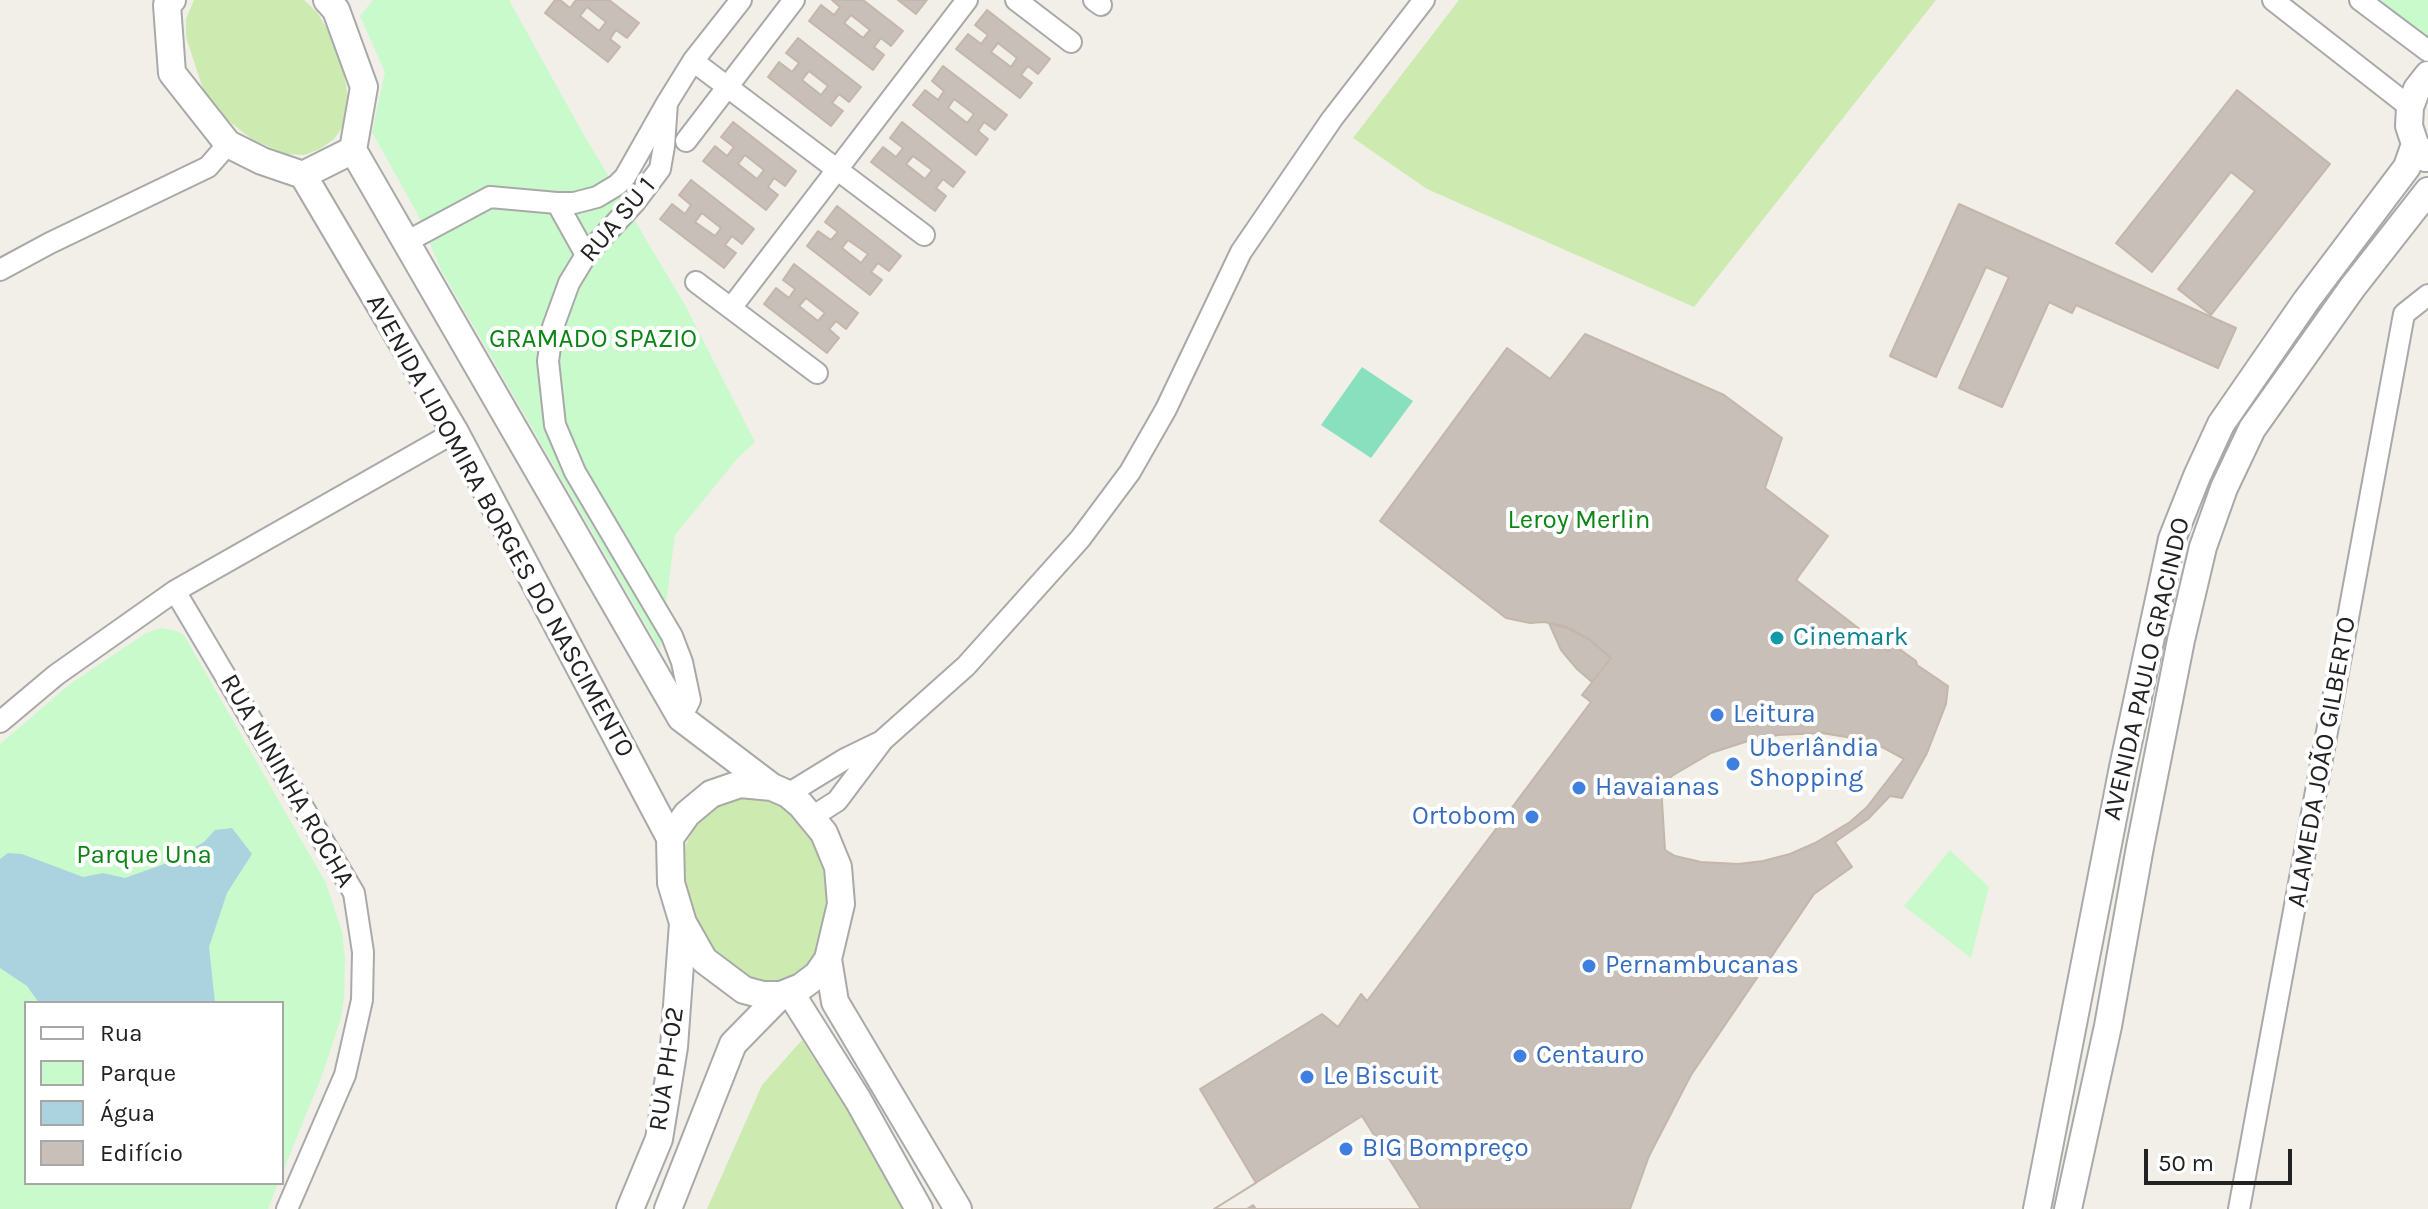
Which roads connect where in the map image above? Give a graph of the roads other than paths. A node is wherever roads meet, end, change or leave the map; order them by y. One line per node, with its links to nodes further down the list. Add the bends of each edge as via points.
1 (741, 0): 12 (street)
2 (794, 0): 14 (street)
3 (967, 0): 21 (street)
4 (1016, 0): 10 (street)
5 (1424, 0): 37 (street, via 1332,119 1241,252 1130,472 1080,539 966,666)
6 (2273, 0): 16 (street)
7 (2360, 0): 11 (street)
8 (168, 2): 18 (street, via 172,73)
9 (336, 3): 19 (street, via 364,87)
10 (1071, 42)
11 (2428, 51)
12 (693, 61): 14 (street); 15 (street)
13 (2428, 75): 16 (street)
14 (728, 87): 17 (street); 21 (street)
15 (667, 103): 24 (street, RUA SU 1, via 617,185 597,197); 27 (street, RUA SU 1, via 660,169)
16 (2410, 107): 20 (street, via 2409,126)
17 (686, 141)
18 (228, 144): 22 (street); 28 (street, via 208,167)
19 (353, 150): 22 (street); 26 (street)
20 (2422, 152): 44 (street, AVENIDA PAULO GRACINDO, via 2306,301 2221,424 2197,476 2172,539)
21 (838, 170): 25 (street); 31 (street)
22 (303, 175): 33 (street, AVENIDA LIDOMIRA BORGES DO NASCIMENTO)
23 (2428, 191): 45 (street, AVENIDA PAULO GRACINDO, via 2252,429 2224,488 2203,547 2181,640)
24 (557, 203): 26 (street, RUA SU 1, via 490,197); 27 (street)
25 (924, 235)
26 (406, 242): 35 (street)
27 (586, 255): 35 (street, RUA SU 1, via 569,283 551,336 548,361 555,425 575,472 672,636 690,700)
28 (0, 270)
29 (696, 282): 31 (street)
30 (2428, 295): 53 (street, ALAMEDA JOÃO GILBERTO, via 2404,314)
31 (731, 308): 32 (street)
32 (817, 373)
33 (455, 432): 34 (street); 40 (street, AVENIDA LIDOMIRA BORGES DO NASCIMENTO)
34 (175, 591): 36 (street, via 56,675); 48 (street, RUA NININHA ROCHA, via 354,893 363,952 362,1000 345,1075)
35 (681, 718): 38 (street)
36 (0, 722)
37 (883, 740): 38 (street); 39 (street, via 837,801)
38 (780, 790): 39 (street); 40 (street, via 740,784 711,794)
39 (812, 817): 42 (street, via 838,867 841,904)
40 (670, 838): 41 (street, via 671,883)
41 (683, 923): 43 (street, via 704,960 727,979 763,995); 49 (street, RUA PH-02, via 674,1047 659,1139)
42 (828, 959): 43 (street, via 817,975); 52 (street, via 835,1002)
43 (785, 993): 50 (street, RUA PH-02, via 733,1044); 51 (street, via 858,1100)
44 (2073, 1016): 45 (street, via 2087,1033); 46 (street, AVENIDA PAULO GRACINDO)
45 (2108, 1026): 47 (street, AVENIDA PAULO GRACINDO)
46 (2037, 1206): 47 (street, via 2045,1195 2055,1194)
47 (2068, 1208)
48 (287, 1209)
49 (630, 1209)
50 (668, 1209)
51 (919, 1209)
52 (958, 1209)
53 (2239, 1209)

